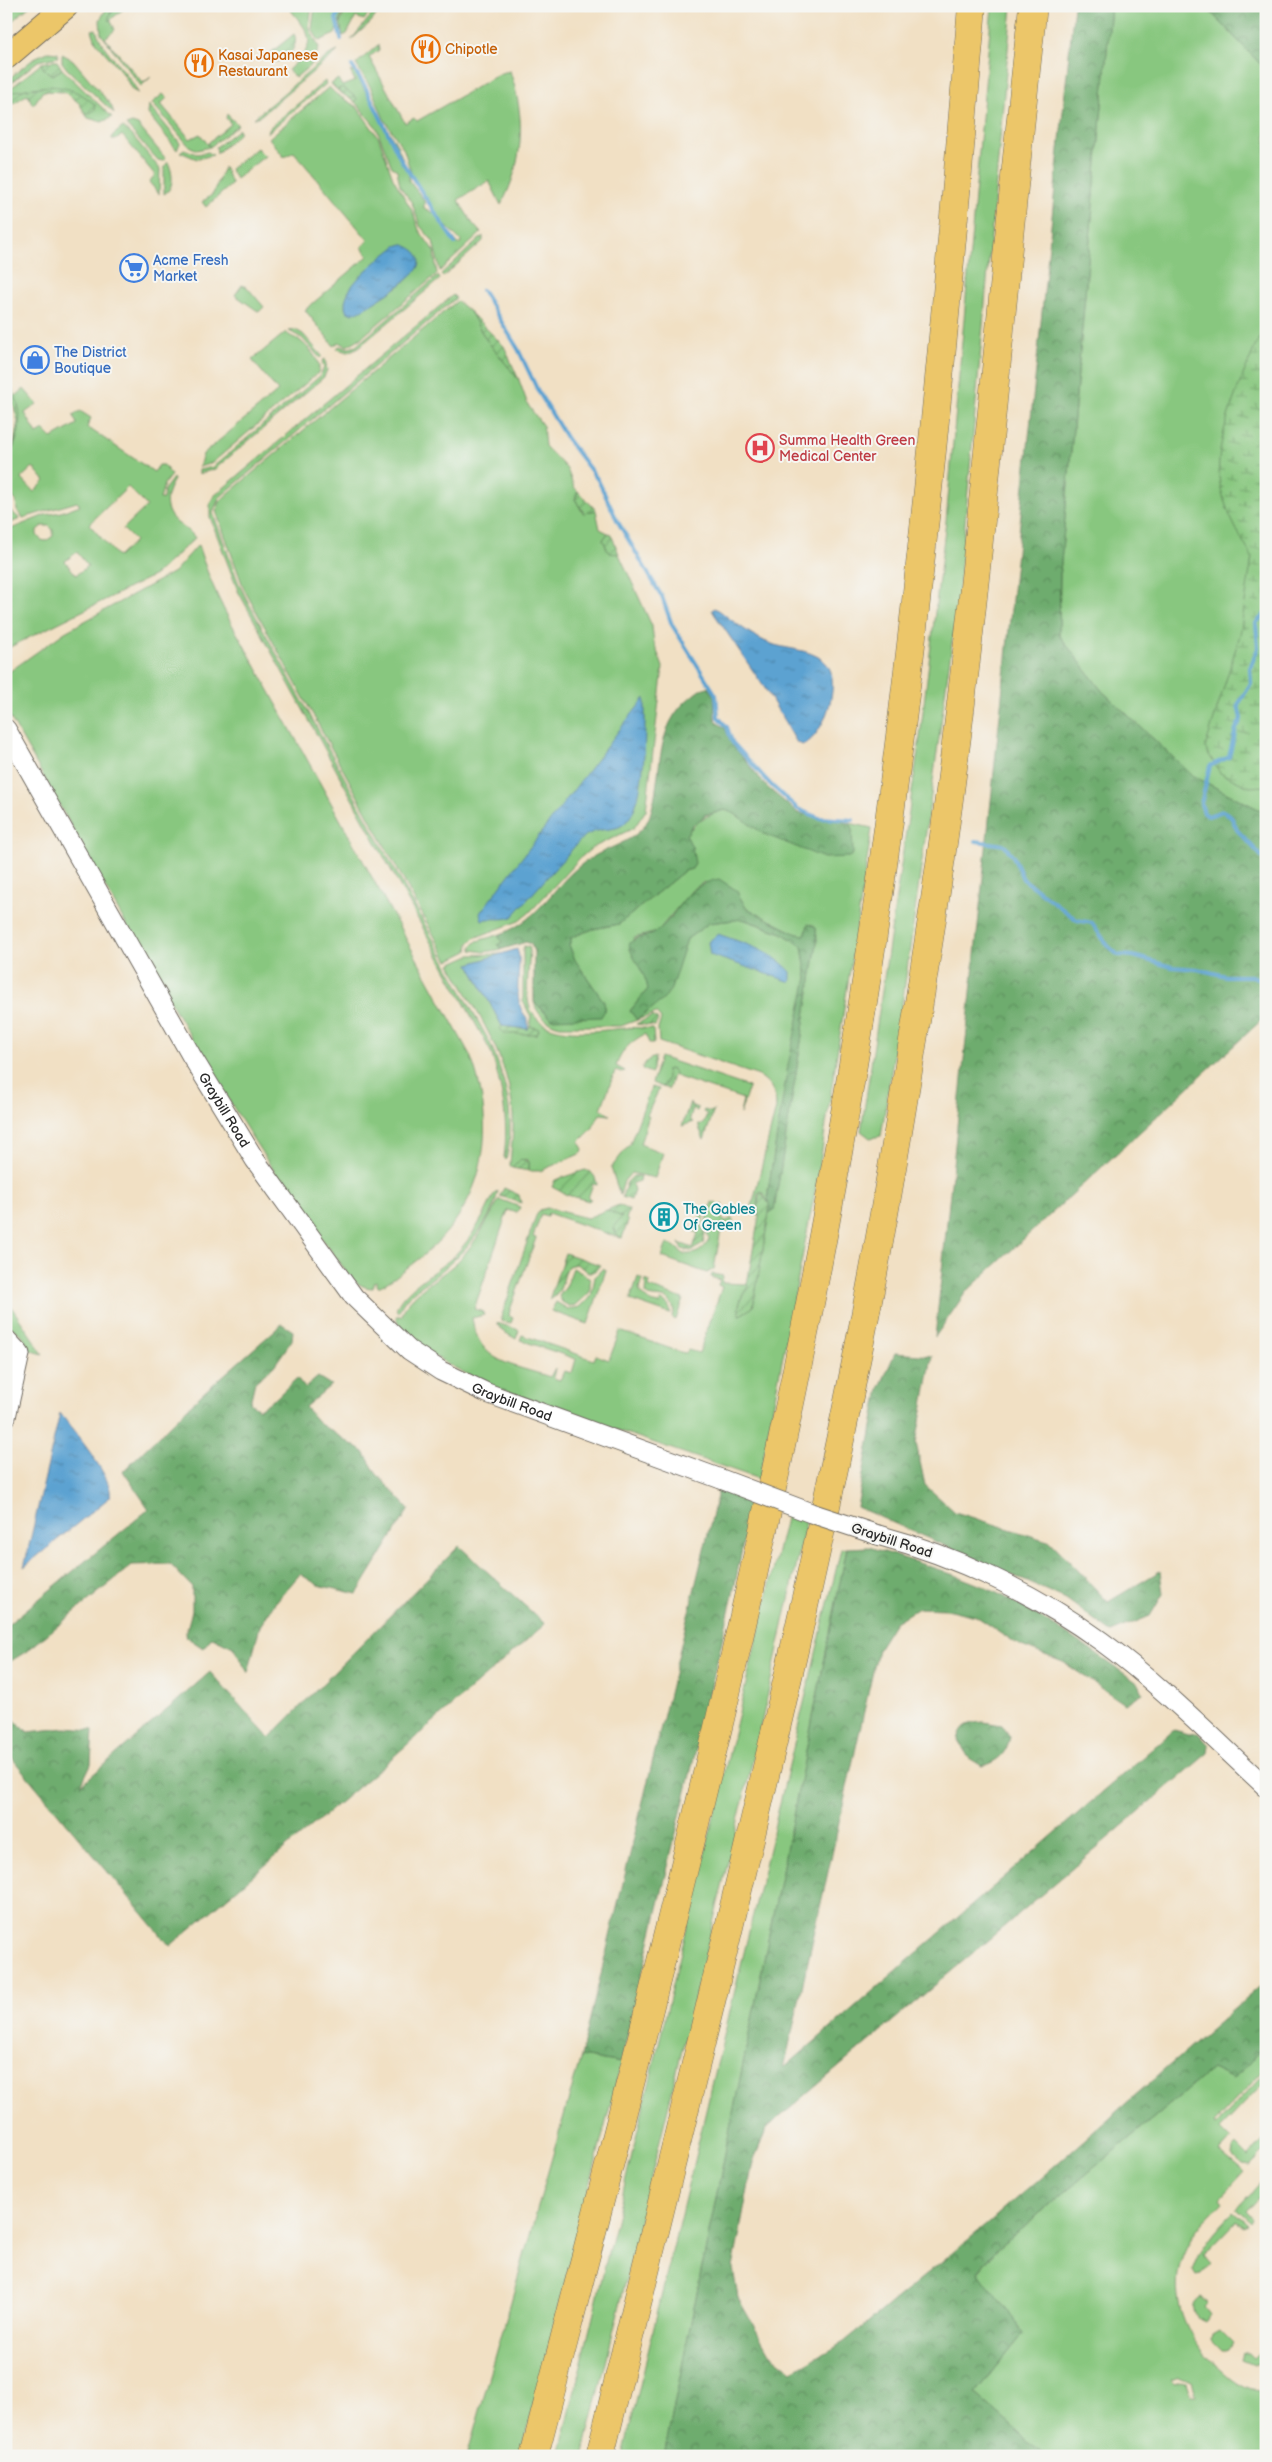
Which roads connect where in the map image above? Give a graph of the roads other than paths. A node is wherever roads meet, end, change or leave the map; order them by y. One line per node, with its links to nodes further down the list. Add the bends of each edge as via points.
1 (66, 6): 5 (main road)
2 (956, 6): 6 (highway)
3 (972, 6): 6 (highway)
4 (1034, 6): 12 (highway, via 1012,190 983,514 946,824 871,1284 793,1658)
5 (6, 57)
6 (942, 362): 11 (highway, via 882,879 849,1090 813,1286 735,1658 649,2012)
7 (6, 729): 10 (street, Graybill Road, bridge, via 190,1054 250,1152 354,1297 409,1350 487,1393 811,1513 904,1542 973,1569 1024,1594 1100,1641 1184,1711)
8 (6, 1339): 9 (street, via 20,1354)
9 (6, 1417)
10 (1266, 1787)
11 (534, 2456)
12 (600, 2456)

